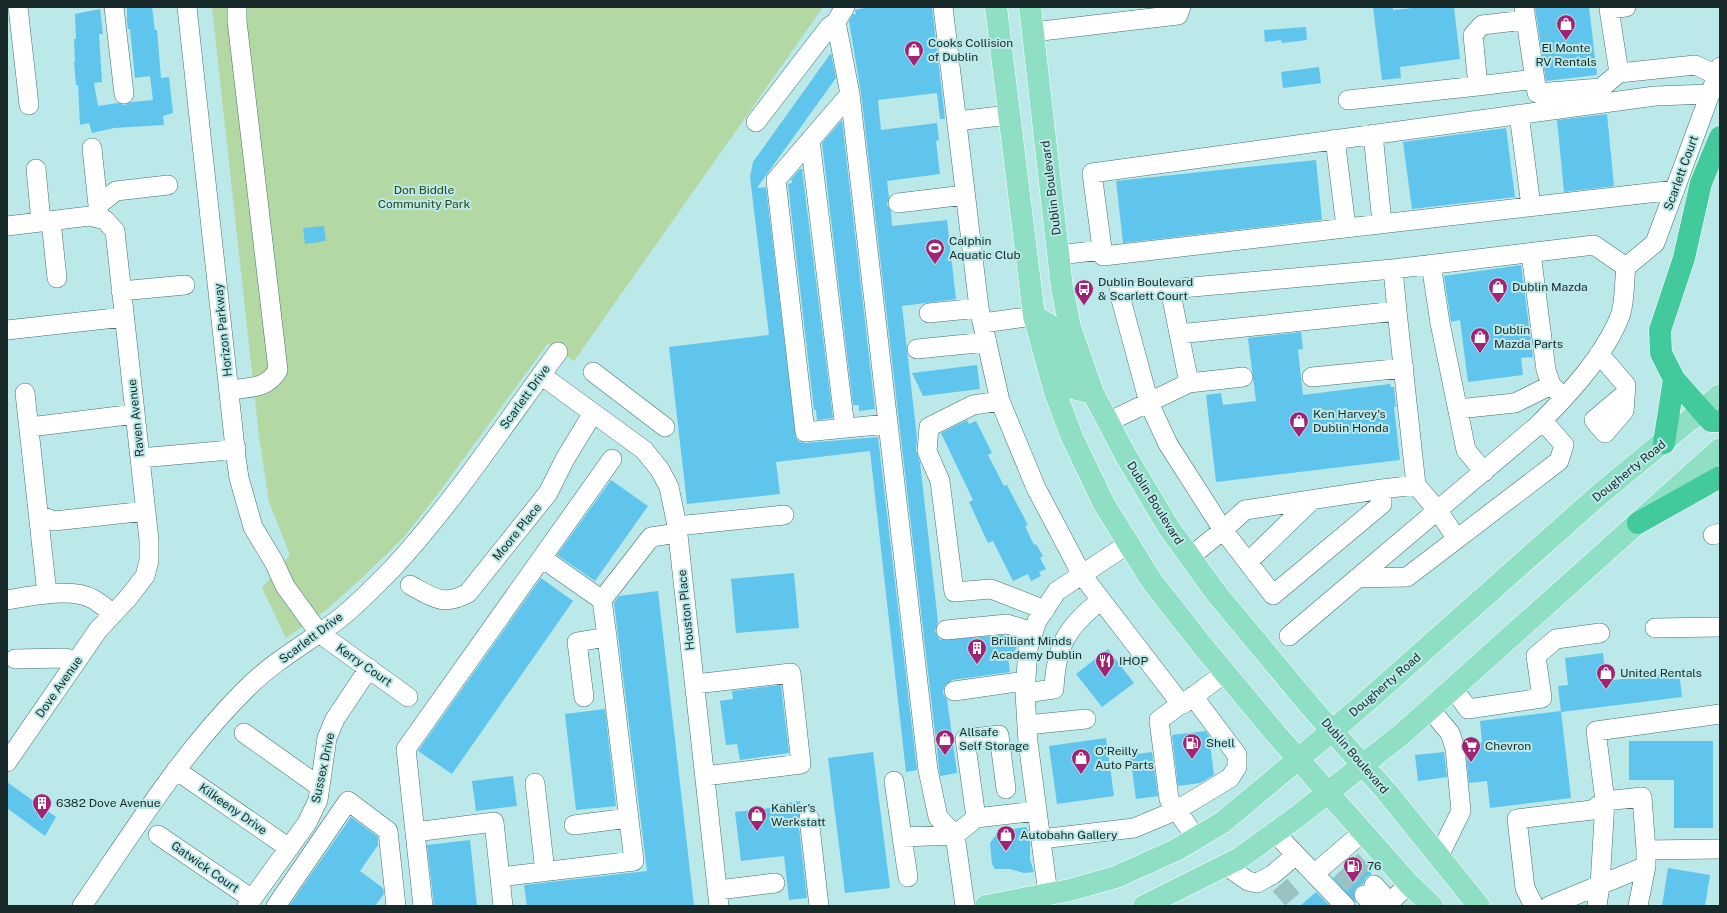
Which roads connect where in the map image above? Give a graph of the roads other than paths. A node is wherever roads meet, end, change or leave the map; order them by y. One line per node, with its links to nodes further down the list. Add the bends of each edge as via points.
1 (18, 7): 21 (street)
2 (114, 7): 17 (street)
3 (187, 7): 70 (street, Horizon Parkway)
4 (237, 7): 70 (street, via 278,370 274,377 262,386)
5 (943, 7): 24 (street)
6 (996, 7): 23 (main road)
7 (1030, 7): 12 (main road, Dublin Boulevard)
8 (1181, 7): 12 (street, via 1178,15)
9 (1614, 8): 14 (street)
10 (841, 14): 18 (street); 25 (street)
11 (1525, 14): 15 (street); 16 (street, via 1482,26 1473,36)
12 (1033, 32): 44 (main road, Dublin Boulevard)
13 (1718, 71): 14 (street, via 1694,65); 19 (street, Scarlett Court)
14 (1619, 73): 15 (street, via 1601,88 1537,93)
15 (1535, 79): 16 (street)
16 (1478, 86): 20 (street)
17 (124, 94)
18 (850, 94): 29 (street); 84 (street)
19 (1710, 94): 22 (street, via 1655,96); 33 (street, Scarlett Court)
20 (1348, 100)
21 (29, 105)
22 (1519, 114): 26 (street); 36 (street)
23 (1009, 115): 24 (street); 55 (main road)
24 (956, 121): 34 (street)
25 (756, 122)
26 (1373, 134): 28 (street); 39 (street)
27 (1720, 137): 68 (highway, via 1701,183 1684,258 1660,330 1661,353)
28 (1335, 139): 41 (street); 42 (street, via 1092,173)
29 (810, 140): 87 (street); 87 (street, via 776,180 805,432)
30 (92, 148): 37 (street)
31 (36, 169): 38 (street)
32 (168, 185): 37 (street, via 116,191)
33 (1675, 190): 36 (street); 46 (street, Scarlett Court, via 1655,243)
34 (965, 195): 35 (street); 54 (street)
35 (898, 202)
36 (1531, 206): 39 (street)
37 (99, 212): 38 (street, via 90,216); 51 (street, Raven Avenue, via 115,231)
38 (46, 221): 40 (street); 48 (street)
39 (1382, 223): 41 (street)
40 (7, 226)
41 (1346, 227): 42 (street, via 1103,256)
42 (1102, 250): 44 (street)
43 (1531, 252): 45 (street); 46 (street, via 1594,245); 71 (street, via 1546,370)
44 (1058, 255): 73 (main road, Dublin Boulevard, via 1070,327)
45 (1431, 264): 47 (street); 78 (street)
46 (1626, 267): 62 (street, via 1621,315)
47 (1394, 269): 50 (street); 52 (street)
48 (57, 278)
49 (185, 285): 51 (street)
50 (1170, 289): 58 (street); 77 (street, via 1119,292)
51 (121, 291): 56 (street, Raven Avenue)
52 (1398, 311): 58 (street); 63 (street)
53 (929, 313): 54 (street)
54 (981, 315): 55 (street); 59 (street)
55 (1034, 316): 73 (main road, via 1052,326 1073,388); 106 (main road, via 1055,392 1072,437 1104,504)
56 (124, 317): 57 (street); 80 (street, Raven Avenue)
57 (7, 330)
58 (1179, 334): 69 (street)
59 (987, 342): 60 (street); 76 (street)
60 (917, 350)
61 (558, 352): 65 (street, Scarlett Drive)
62 (1599, 354): 71 (street); 74 (street, via 1626,385)
63 (1404, 368): 67 (street); 95 (street)
64 (593, 372): 86 (street)
65 (541, 375): 79 (street, Houston Place); 123 (street, Scarlett Drive, via 434,521 390,570 337,621)
66 (1243, 377): 69 (street)
67 (1312, 377)
68 (1674, 379): 81 (highway); 88 (highway)
69 (1189, 383): 77 (street)
70 (229, 390): 89 (street, Horizon Parkway)
71 (1557, 392): 78 (street, via 1515,403); 82 (street)
72 (25, 393): 85 (street)
73 (1093, 393): 83 (main road, Dublin Boulevard)
74 (1625, 394)
75 (1720, 396): 81 (main road, Dougherty Road)
76 (1000, 401): 110 (street, via 1036,488); 117 (street, via 973,405 930,427 927,452 940,481 954,592 991,589)
77 (1149, 403): 83 (street); 104 (street, via 1168,444)
78 (1458, 409): 93 (street, via 1466,450)
79 (594, 413): 103 (street, Houston Place, via 644,450 660,470 669,487); 112 (street, Moore Place, via 565,459 548,493 468,593 447,601 437,599)
80 (135, 414): 85 (street); 91 (street, Raven Avenue)
81 (1711, 416): 88 (main road, Dougherty Road)
82 (1543, 421): 93 (street); 105 (street, via 1564,445 1559,461)
83 (1108, 422): 107 (main road, Dublin Boulevard, via 1169,528)
84 (888, 424): 87 (street); 165 (street, via 928,770 938,817)
85 (30, 427): 100 (street)
86 (665, 427)
87 (845, 428)
88 (1664, 443): 142 (main road, Dougherty Road, via 1600,494)
89 (236, 448): 91 (street); 123 (street, Horizon Parkway, via 239,478 252,527 274,562 285,586)
90 (1720, 449): 102 (main road)
91 (140, 458): 98 (street, Raven Avenue)
92 (612, 459): 108 (street)
93 (1484, 472): 99 (street)
94 (1720, 477): 102 (highway)
95 (1416, 485): 96 (street); 99 (street)
96 (1382, 489): 97 (street); 109 (street, via 1382,504 1274,595)
97 (1312, 500): 104 (street, via 1245,510); 109 (street)
98 (146, 511): 100 (street, via 54,521); 118 (street, Raven Avenue, via 149,540 144,576)
99 (1438, 511): 105 (street); 111 (street)
100 (39, 515): 113 (street)
101 (784, 515): 103 (street)
102 (1638, 523): 133 (main road)
103 (678, 530): 115 (street, via 651,538); 131 (street, Houston Place)
104 (1223, 530): 107 (street); 109 (street)
105 (1457, 539): 111 (street, via 1407,577)
106 (1128, 544): 110 (street); 130 (main road, via 1151,580)
107 (1190, 557): 142 (main road, Dublin Boulevard, via 1216,593)
108 (542, 558): 115 (street); 161 (street, via 406,749)
109 (1248, 562)
110 (1082, 575): 116 (street); 117 (street, via 1057,591)
111 (1357, 578): 125 (street)
112 (410, 585)
113 (47, 594): 114 (street); 118 (street, via 75,594 92,598)
114 (7, 600)
115 (602, 600): 126 (street)
116 (1101, 600): 132 (street, via 1074,624 1062,643 1055,665 1054,689); 137 (street)
117 (1045, 610): 122 (street)
118 (113, 614): 128 (street, Dove Avenue, via 98,630)
119 (1720, 627): 120 (street)
120 (1655, 628)
121 (946, 630): 122 (street, via 1007,624)
122 (1033, 632): 132 (street, via 1027,655)
123 (319, 633): 129 (street, Kerry Court); 147 (street, Scarlett Drive, via 248,687 209,728)
124 (1600, 633): 133 (street, via 1556,639 1536,656 1542,698 1468,709)
125 (1288, 636)
126 (607, 637): 136 (street, via 577,642); 157 (street)
127 (15, 659): 128 (street, via 66,658)
128 (75, 664): 145 (street, Dove Avenue)
129 (369, 668): 135 (street, Kerry Court); 151 (street, Sussex Drive, via 335,719 327,738)
130 (1225, 673): 137 (street); 144 (main road)
131 (695, 684): 148 (street, Houston Place); 148 (street, via 791,673 802,764)
132 (1025, 687): 134 (street); 141 (street)
133 (1453, 688): 138 (main road)
134 (954, 692)
135 (408, 697)
136 (584, 697)
137 (1187, 700): 155 (street, via 1158,720 1169,799); 155 (street, via 1234,749 1237,767 1230,778)
138 (1430, 709): 146 (main road); 172 (street, via 1450,733 1455,748 1461,811)
139 (1720, 714): 154 (street, via 1596,731)
140 (1086, 719): 141 (street)
141 (1027, 725): 156 (street)
142 (1332, 731): 144 (main road, Dougherty Road); 146 (main road, Dublin Boulevard)
143 (244, 733): 151 (street)
144 (1299, 759): 153 (main road); 167 (main road, Dougherty Road, via 1222,822)
145 (7, 762)
146 (1363, 765): 153 (main road); 172 (main road, Dublin Boulevard)
147 (176, 770): 169 (street, Kilkeeny Drive); 187 (street, Scarlett Drive)
148 (705, 776): 183 (street, Houston Place)
149 (894, 781): 166 (street)
150 (535, 783): 175 (street)
151 (320, 787): 169 (street, Sussex Drive, via 318,800 307,823)
152 (1006, 789): 159 (street, via 999,735 965,739)
153 (1328, 792): 162 (main road); 163 (main road)
154 (1605, 801): 173 (street, via 1642,797); 181 (street); 198 (street, via 1592,810 1517,819 1525,888)
155 (1177, 810): 167 (street); 168 (street, via 1134,828)
156 (1037, 811): 159 (street); 168 (street)
157 (629, 818): 160 (street); 175 (street, via 634,861)
158 (809, 818): 192 (street)
159 (976, 818): 165 (street)
160 (574, 825)
161 (415, 832): 177 (street, via 494,822); 190 (street)
162 (1363, 832): 176 (street, via 1341,860); 180 (main road)
163 (1275, 833): 171 (street); 174 (main road, via 1240,858)
164 (158, 835): 185 (street, Gatwick Court)
165 (955, 835): 166 (street); 193 (street)
166 (902, 837): 178 (street)
167 (1196, 838): 182 (main road, Dougherty Road, via 1176,850 1116,877 1093,885)
168 (1041, 839): 182 (street)
169 (289, 848): 185 (street, Sussex Drive)
170 (1720, 849): 173 (street)
171 (1296, 854): 174 (street, via 1276,880 1257,883 1248,881); 176 (street)
172 (1439, 856): 197 (main road, Dublin Boulevard)
173 (1646, 858): 181 (street); 201 (street)
174 (1225, 865): 186 (main road)
175 (545, 872): 177 (street)
176 (1314, 874): 195 (street)
177 (500, 877): 191 (street)
178 (908, 877)
179 (775, 883): 183 (street)
180 (1409, 884): 184 (street); 196 (main road)
181 (1600, 885): 199 (street); 200 (street)
182 (1048, 894): 194 (main road, Dougherty Road)
183 (719, 898)
184 (1378, 899)
185 (249, 903)
186 (1152, 905)
187 (82, 906)
188 (276, 906): 189 (street, via 348,801 388,831)
189 (396, 906)
190 (424, 906)
191 (503, 906)
192 (818, 906)
193 (965, 906)
194 (986, 906)
195 (1345, 906)
196 (1432, 906)
197 (1479, 906)
198 (1534, 906)
199 (1549, 906)
200 (1597, 906)
201 (1638, 906)

